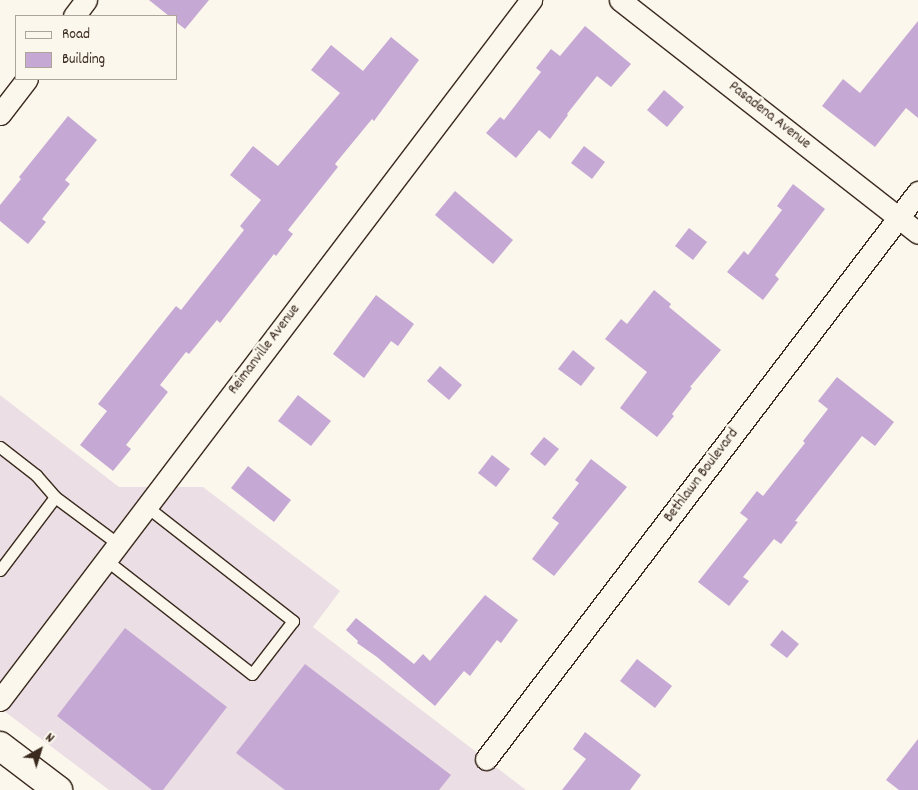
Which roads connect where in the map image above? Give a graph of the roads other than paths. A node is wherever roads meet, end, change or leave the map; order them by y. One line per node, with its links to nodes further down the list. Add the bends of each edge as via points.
1 (86, 0): 4 (street)
2 (531, 0): 12 (street, Reimanville Avenue)
3 (620, 0): 8 (street, Pasadena Avenue)
4 (75, 15)
5 (26, 80): 6 (street)
6 (0, 114)
7 (918, 192): 8 (street, Bethlawn Boulevard)
8 (899, 218): 9 (street, Pasadena Avenue); 17 (street, Bethlawn Boulevard)
9 (918, 233)
10 (0, 448): 11 (lane, via 36,475)
11 (54, 497): 13 (lane); 14 (lane)
12 (146, 506): 13 (street, Reimanville Avenue); 13 (lane, via 293,621 252,674)
13 (112, 552): 15 (street, Reimanville Avenue)
14 (0, 570)
15 (0, 700)
16 (0, 746): 18 (highway)
17 (486, 759)
18 (58, 790)

